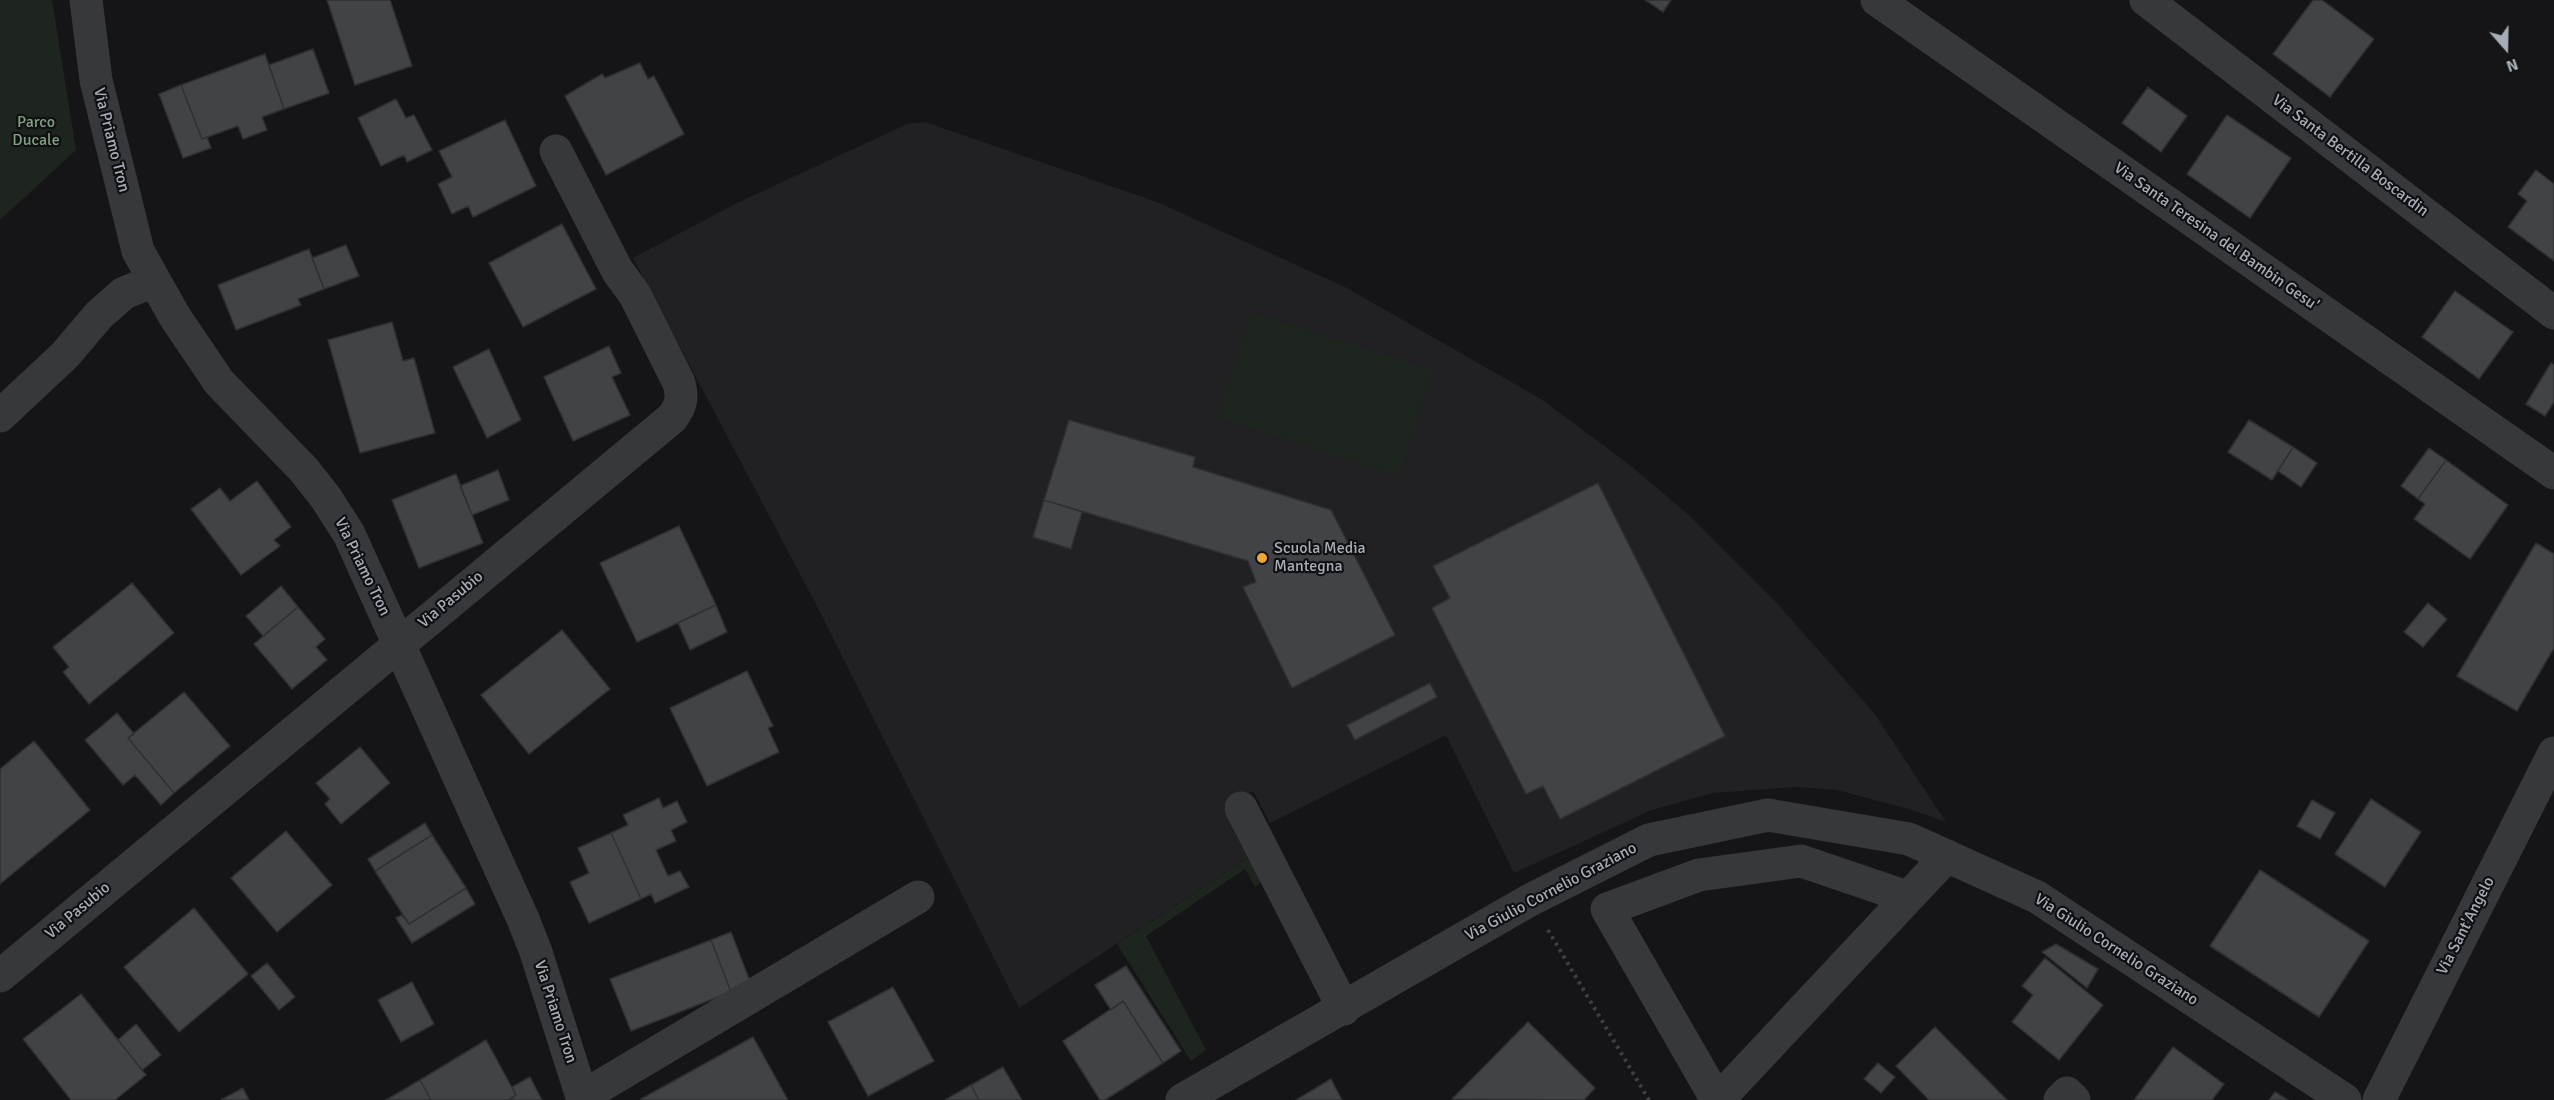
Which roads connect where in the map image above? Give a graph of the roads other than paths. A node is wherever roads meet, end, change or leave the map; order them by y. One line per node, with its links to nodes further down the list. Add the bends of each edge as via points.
1 (86, 0): 5 (street, Via Priamo Tron, via 96,80 138,251)
2 (1877, 0): 8 (street, Via Santa Teresina del Bambin Gesu')
3 (2146, 0): 6 (street, Via Santa Bertilla Boscardin)
4 (555, 151): 9 (street, Via Pasubio, via 680,383 680,408)
5 (154, 281): 7 (street, via 124,293); 9 (street, Via Priamo Tron, via 227,393 304,470 326,498 349,534)
6 (2554, 313)
7 (0, 416)
8 (2554, 473)
9 (398, 644): 15 (street, Via Pasubio); 17 (street, Via Priamo Tron, via 536,952)
10 (2554, 753): 23 (street, Via Sant'Angelo)
11 (1241, 808): 16 (street)
12 (1947, 856): 14 (street); 16 (street, Via Giulio Cornelio Graziano, via 1909,839 1768,815 1649,840 1530,900); 22 (street, Via Giulio Cornelio Graziano, via 2037,897)
13 (918, 897): 17 (street, Via Priamo Tron)
14 (1907, 897): 19 (street); 19 (street, via 1801,861 1699,875 1607,909)
15 (0, 976)
16 (1344, 1009): 18 (street, Via Giulio Cornelio Graziano)
17 (582, 1098)
18 (1182, 1100)
19 (1718, 1100)
20 (2060, 1100): 21 (street, via 2067,1094)
21 (2074, 1100)
22 (2345, 1100)
23 (2379, 1100)

